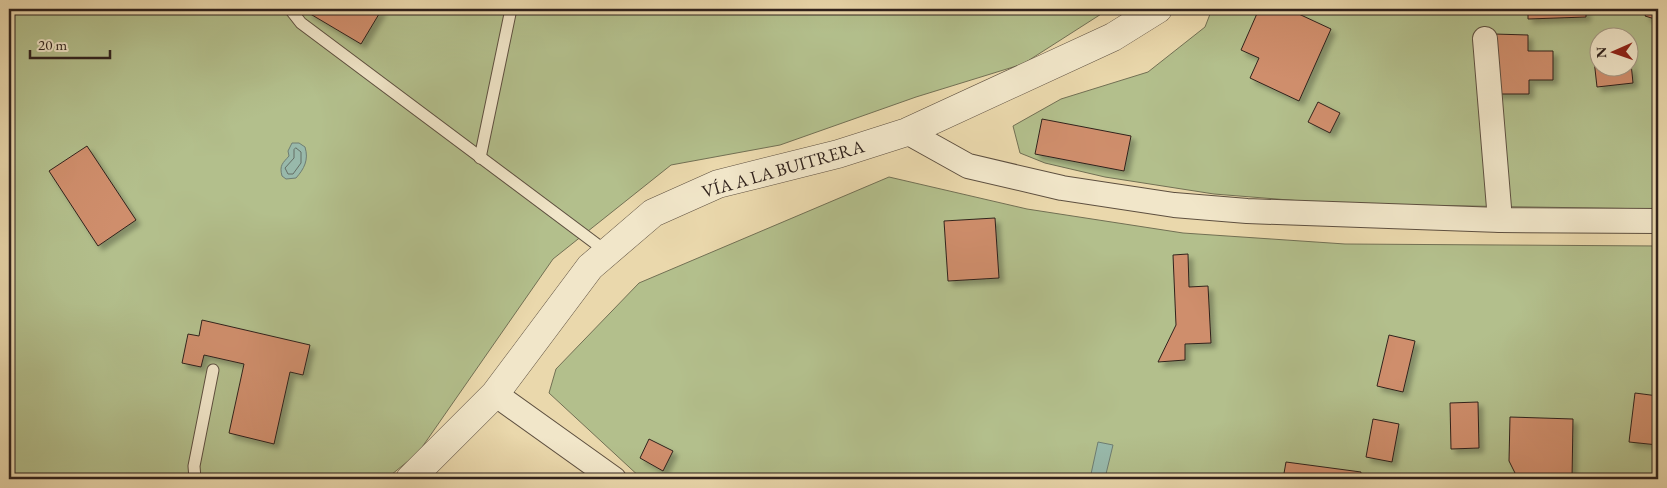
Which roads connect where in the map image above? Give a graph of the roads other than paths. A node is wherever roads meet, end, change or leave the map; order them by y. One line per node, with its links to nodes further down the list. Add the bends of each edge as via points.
1 (290, 9): 6 (lane, via 301,22)
2 (511, 9): 6 (lane)
3 (1158, 9): 5 (street, VÍA A LA BUITRERA, via 1112,38)
4 (1485, 39): 7 (street)
5 (907, 132): 7 (street, via 968,166 1099,194 1247,211); 9 (street, VÍA A LA BUITRERA, via 838,154 718,184 653,213)
6 (480, 158): 9 (lane)
7 (1500, 220): 8 (street)
8 (1658, 221)
9 (607, 252): 11 (street, VÍA A LA BUITRERA, via 590,267)
10 (213, 370): 12 (lane, via 194,466)
11 (495, 394): 13 (street, VÍA A LA BUITRERA); 14 (street)
12 (195, 479)
13 (410, 479)
14 (614, 479)

